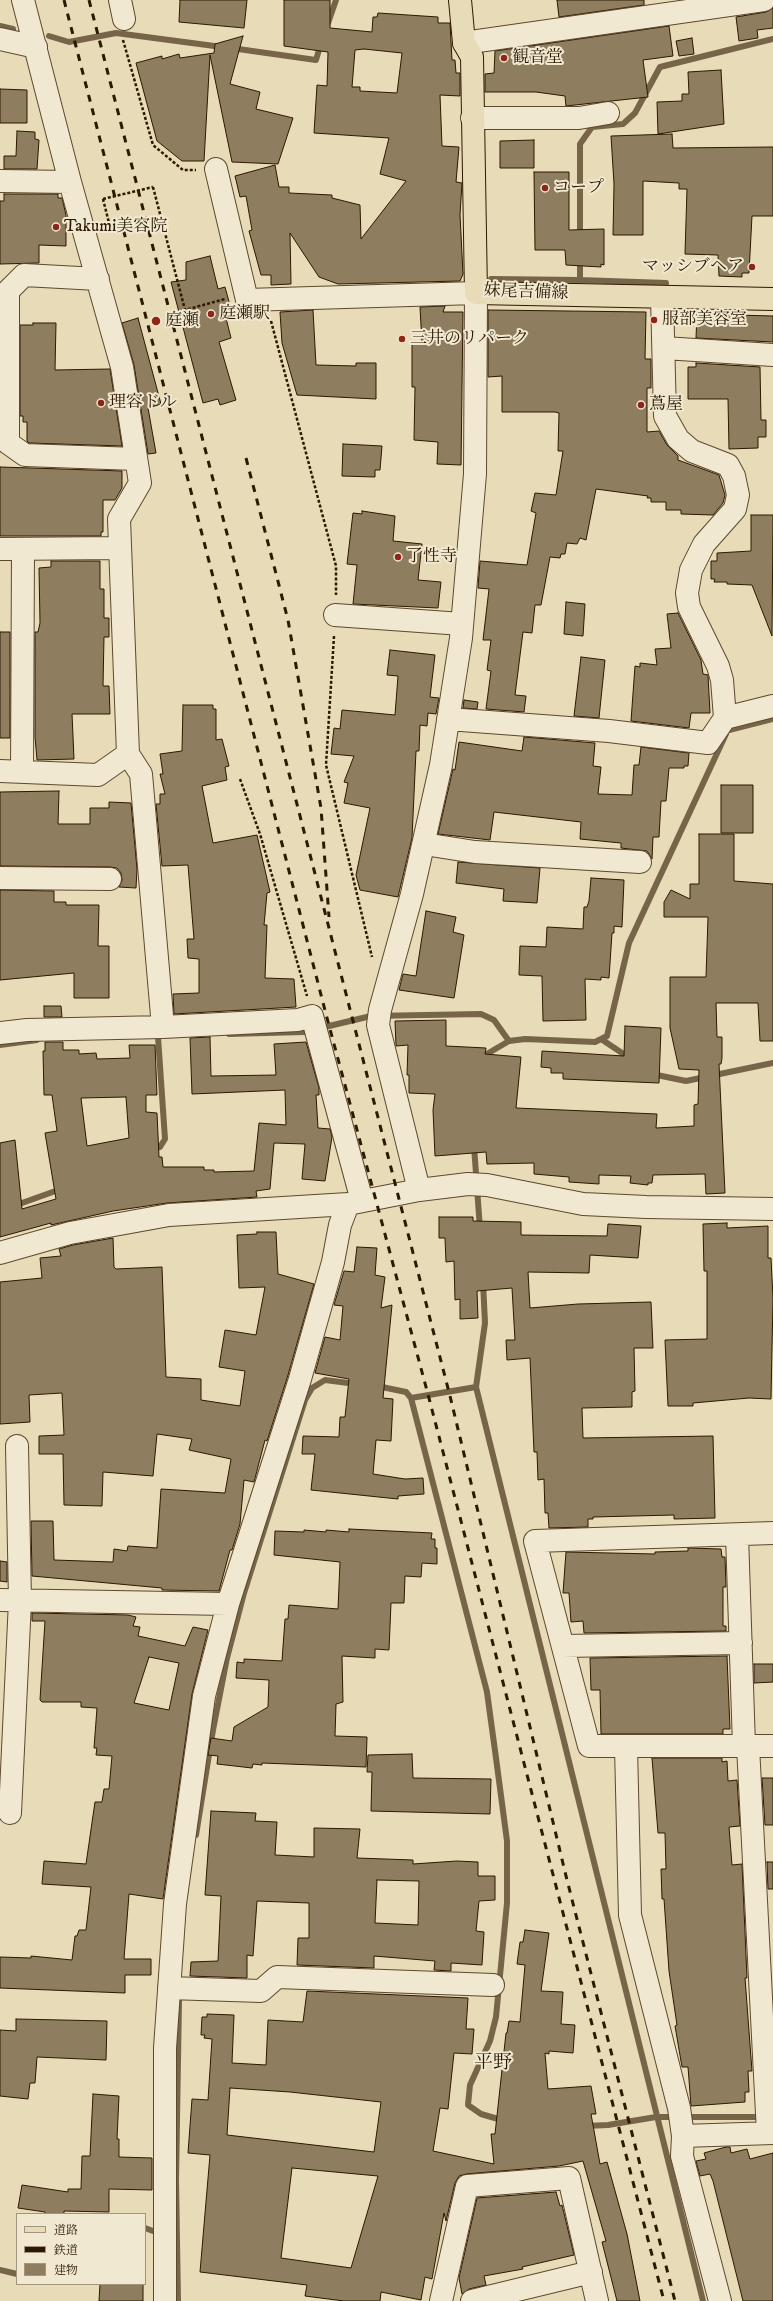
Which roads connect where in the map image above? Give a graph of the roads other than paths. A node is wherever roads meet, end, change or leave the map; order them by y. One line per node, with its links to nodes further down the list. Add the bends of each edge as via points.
1 (23, 0): 6 (street)
2 (460, 0): 5 (main road, 妹尾吉備線)
3 (764, 0): 5 (street)
4 (0, 39): 6 (street)
5 (464, 43): 8 (main road, 妹尾吉備線, via 472,57)
6 (36, 46): 11 (street)
7 (608, 113): 8 (street, via 579,118)
8 (472, 118): 13 (main road, 妹尾吉備線)
9 (216, 169): 13 (street, via 255,296)
10 (0, 181): 11 (street)
11 (70, 182): 12 (street)
12 (98, 279): 18 (street, via 122,367); 18 (street, via 24,275 8,291 8,443 25,455)
13 (476, 293): 14 (main road, 妹尾吉備線); 23 (street, via 475,474)
14 (662, 297): 15 (main road, 妹尾吉備線); 16 (street)
15 (773, 299)
16 (670, 348): 17 (street); 25 (street, via 665,416 678,439 692,451 728,465 734,476 738,495 735,509 704,544 691,570 687,592 689,607 718,666)
17 (773, 355)
18 (136, 459): 19 (street, via 140,483 119,519)
19 (119, 548): 21 (street); 27 (street)
20 (0, 549): 21 (street)
21 (23, 549): 29 (street)
22 (335, 615): 23 (street)
23 (462, 624): 26 (street)
24 (773, 706): 25 (street)
25 (733, 716): 26 (street, via 708,744 609,732)
26 (448, 719): 30 (street)
27 (128, 754): 29 (street, via 98,775); 34 (street, via 141,774)
28 (0, 771): 29 (street)
29 (22, 772)
30 (424, 844): 31 (street, via 475,852); 36 (street, via 379,1017)
31 (640, 862)
32 (0, 878): 33 (street)
33 (110, 879)
34 (163, 1027): 35 (street, via 27,1030); 37 (street, via 298,1020 314,1024)
35 (0, 1033)
36 (418, 1190): 37 (street); 38 (street, via 477,1184 583,1204)
37 (355, 1202): 39 (street, via 169,1215 70,1233); 44 (street, via 340,1225 333,1262 300,1379)
38 (773, 1209)
39 (0, 1253)
40 (17, 1446): 43 (street)
41 (773, 1533): 42 (street)
42 (737, 1535): 45 (street); 46 (street, via 535,1541)
43 (10, 1601): 44 (street); 50 (street)
44 (228, 1604): 52 (street, via 204,1696 175,1904)
45 (741, 1644): 46 (street); 47 (street)
46 (563, 1646): 49 (street, via 589,1746)
47 (746, 1746): 48 (street); 49 (street); 54 (street)
48 (773, 1746)
49 (626, 1747): 53 (street, via 630,1914)
50 (10, 1813)
51 (493, 1985): 52 (street, via 277,1977 261,1991)
52 (176, 1988): 56 (street, via 165,2048)
53 (681, 2123): 54 (street); 60 (street, via 682,2156)
54 (769, 2125)
55 (590, 2272): 57 (street, via 569,2178 467,2186); 58 (street); 59 (street)
56 (165, 2301)
57 (441, 2301)
58 (472, 2301)
59 (597, 2301)
60 (720, 2301)

